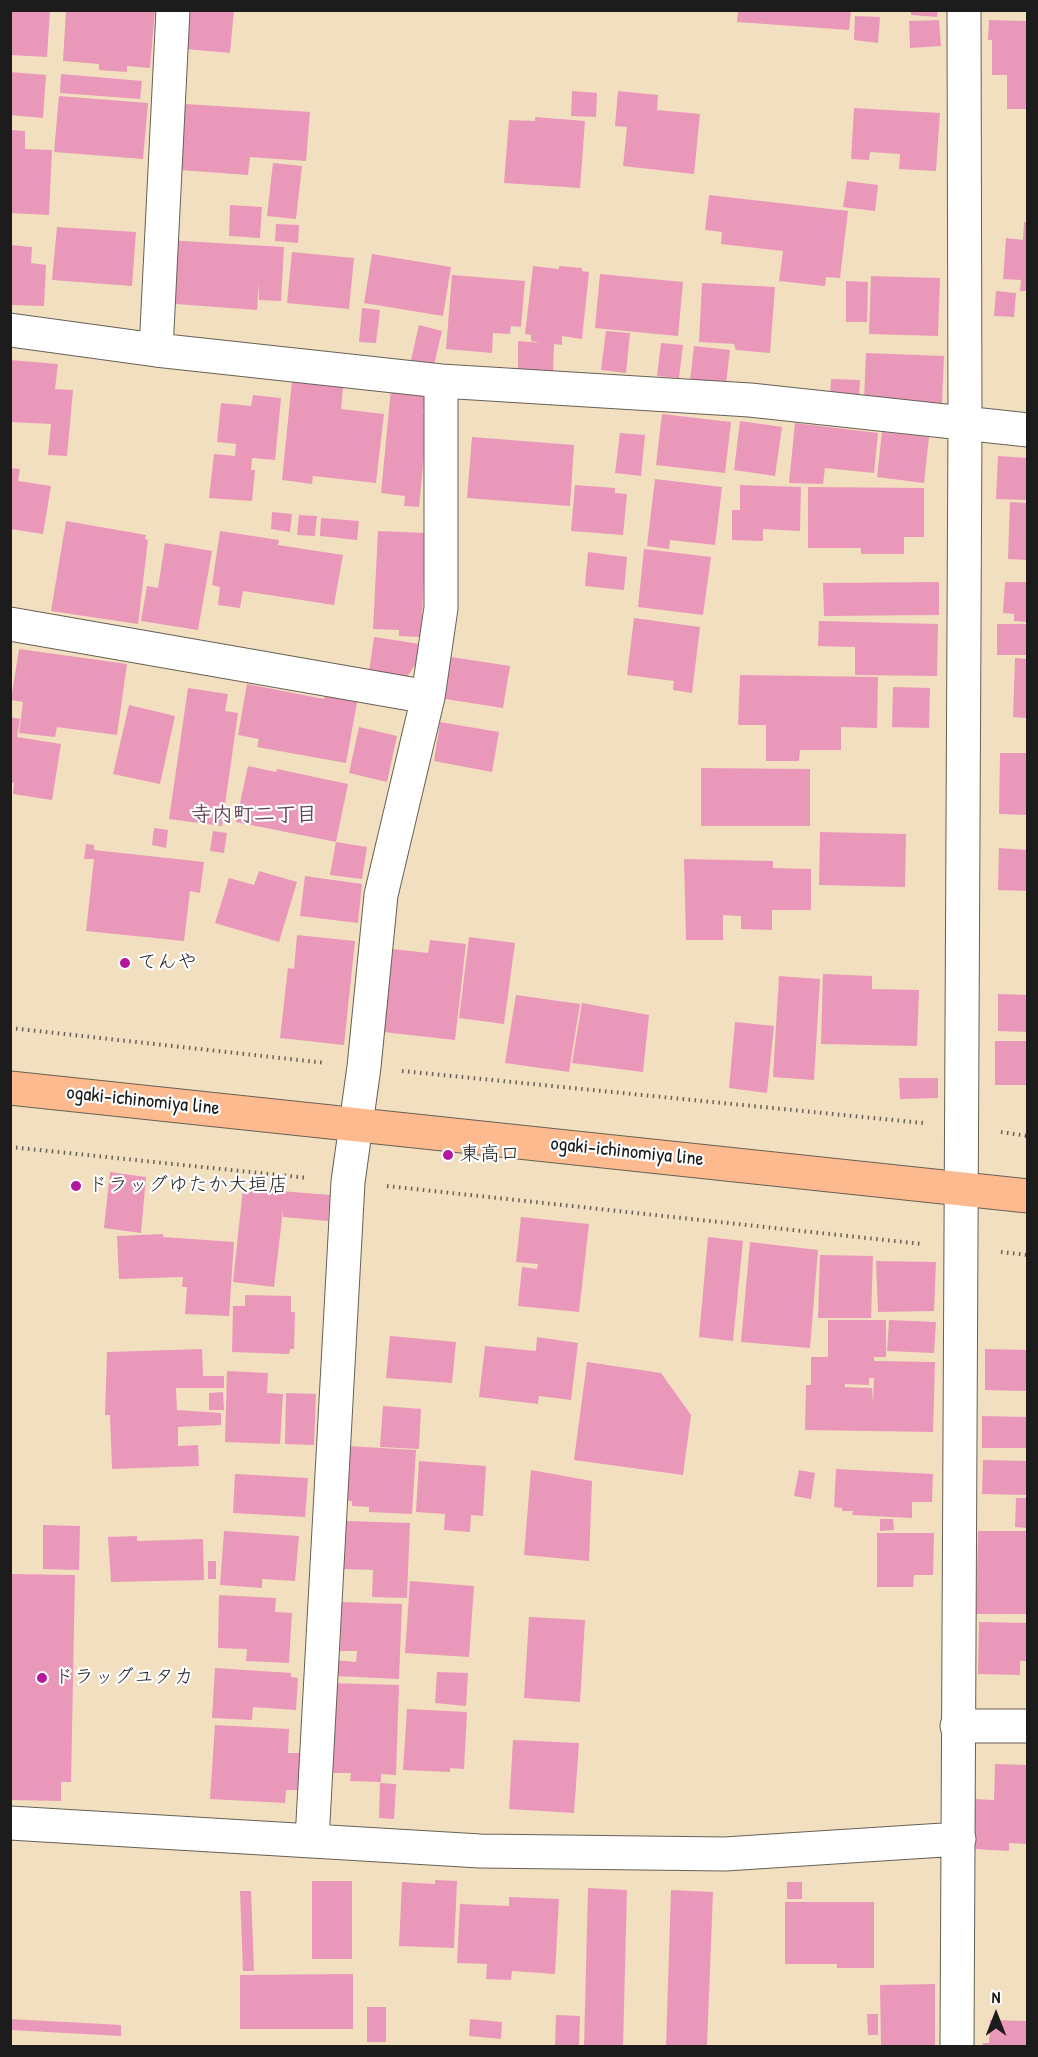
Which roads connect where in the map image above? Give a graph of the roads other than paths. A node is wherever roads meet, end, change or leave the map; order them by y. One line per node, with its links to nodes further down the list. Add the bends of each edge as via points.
1 (173, 10): 4 (street)
2 (964, 10): 6 (street)
3 (10, 330): 4 (street)
4 (156, 350): 5 (street)
5 (441, 381): 6 (street, via 750,400); 9 (street, via 441,608)
6 (965, 423): 7 (street); 12 (street)
7 (1028, 430)
8 (10, 624): 9 (street)
9 (428, 697): 11 (street, via 381,896)
10 (10, 1088): 11 (main road, ogaki-ichinomiya line)
11 (357, 1123): 12 (main road, ogaki-ichinomiya line); 18 (street, via 348,1182)
12 (962, 1189): 13 (main road, ogaki-ichinomiya line); 14 (street)
13 (1028, 1196)
14 (957, 1726): 15 (street); 17 (street)
15 (1028, 1726)
16 (10, 1823): 18 (street)
17 (959, 1839): 18 (street, via 724,1854 480,1851); 19 (street)
18 (312, 1840)
19 (957, 2046)

